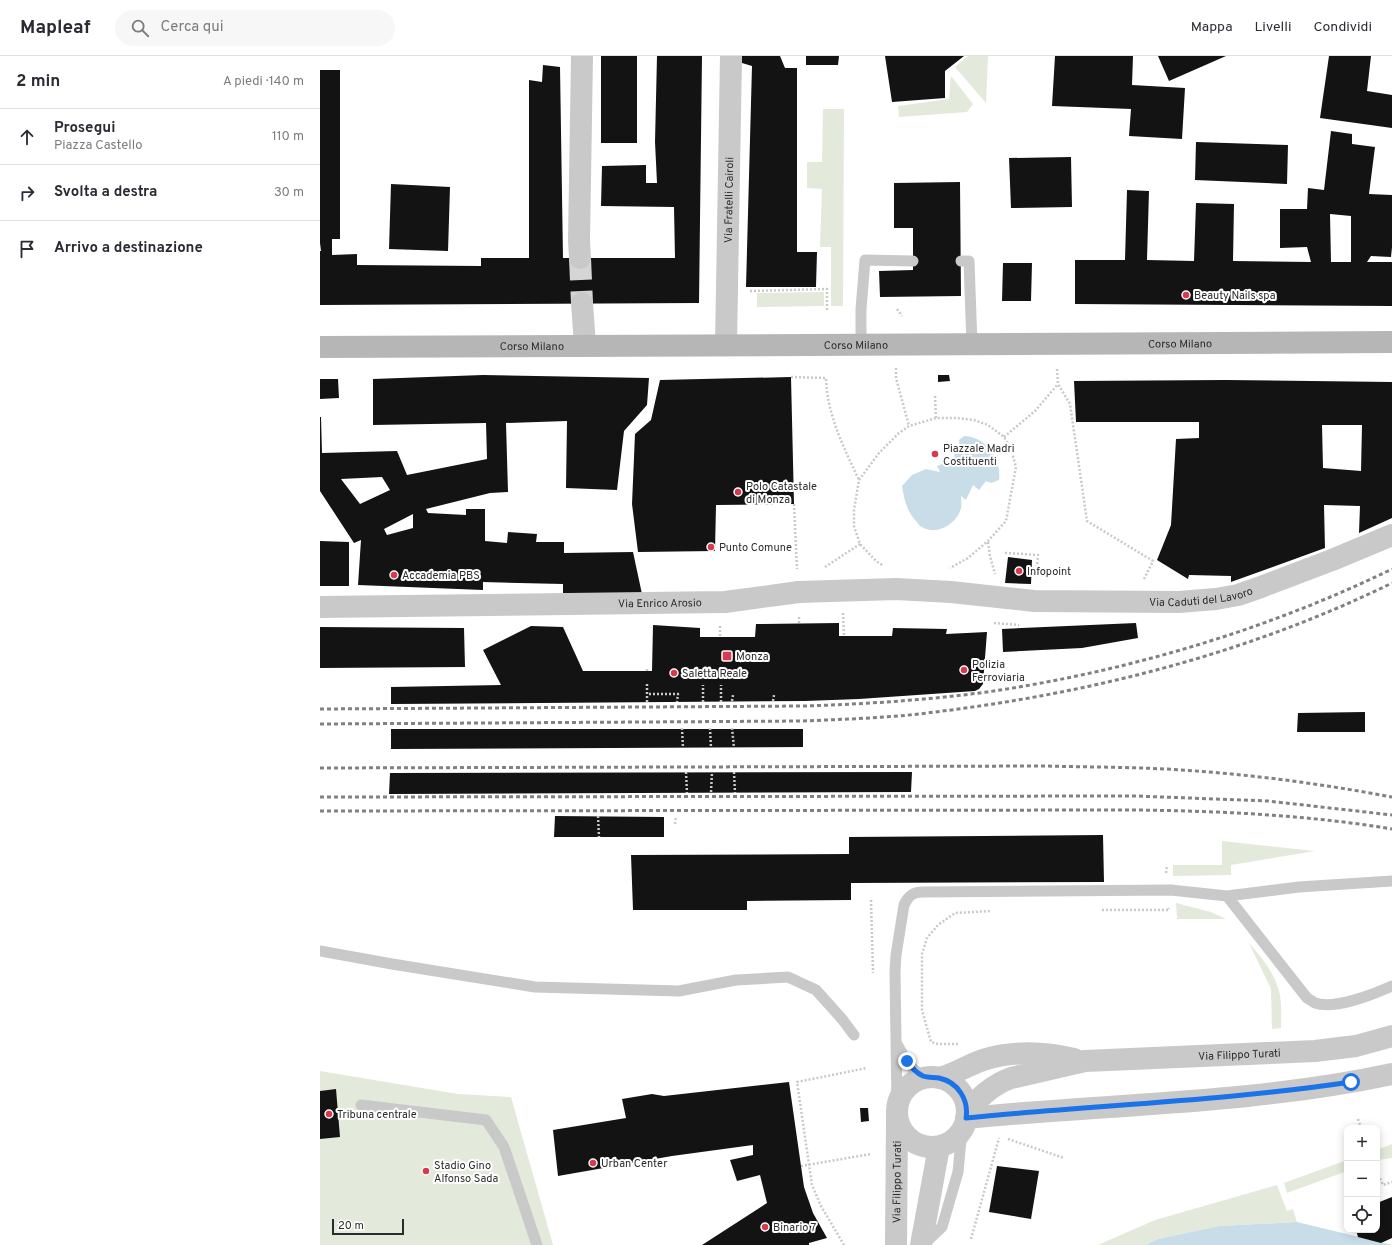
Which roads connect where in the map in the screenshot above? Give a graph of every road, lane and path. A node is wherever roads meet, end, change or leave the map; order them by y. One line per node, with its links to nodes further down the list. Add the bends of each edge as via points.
1 (582, 56): 3 (street)
2 (731, 56): 13 (street, Via Fratelli Cairoli)
3 (580, 258)
4 (914, 260): 14 (lane, via 865,260)
5 (961, 261): 15 (lane, via 969,261)
6 (748, 291): 9 (path, via 827,289)
7 (582, 303): 12 (street)
8 (897, 309): 10 (path)
9 (827, 311)
10 (902, 316)
11 (1392, 342): 15 (main road, Corso Milano)
12 (585, 345): 13 (main road, Corso Milano); 16 (main road, Corso Milano)
13 (726, 345): 14 (main road, Corso Milano)
14 (861, 345): 15 (main road, Corso Milano)
15 (972, 345)
16 (320, 347)
17 (1057, 369): 20 (path)
18 (791, 377): 25 (path, via 826,378 827,394 839,437)
19 (896, 378): 23 (path)
20 (1058, 384): 24 (path, via 1035,411); 37 (path, via 1070,404 1087,521 1153,561)
21 (935, 396): 22 (path)
22 (936, 418): 23 (path); 24 (path, via 974,420 988,425)
23 (909, 426): 25 (path, via 898,433 879,453)
24 (1004, 437): 28 (path, via 1011,448 1016,467 1006,521)
25 (859, 480): 29 (path, via 854,526)
26 (794, 504): 35 (path)
27 (1392, 535): 37 (street, Via Caduti del Lavoro, via 1238,595 1179,602)
28 (988, 542): 33 (path); 34 (path)
29 (860, 544): 31 (path, via 876,561); 32 (path)
30 (1005, 553): 36 (path, via 1038,555)
31 (887, 568)
32 (823, 569)
33 (947, 570)
34 (997, 588): 35 (street, Via Enrico Arosio, via 951,592 896,588); 36 (street, Via Caduti del Lavoro)
35 (798, 592): 38 (street, Via Enrico Arosio, via 725,602); 41 (path)
36 (1034, 601): 37 (street, Via Caduti del Lavoro)
37 (1132, 602)
38 (320, 607)
39 (843, 612): 42 (path)
40 (720, 621): 43 (path)
41 (799, 623)
42 (844, 636)
43 (720, 637)
44 (647, 667): 45 (path)
45 (647, 671)
46 (647, 684): 49 (path)
47 (703, 685): 55 (path)
48 (721, 685): 56 (path)
49 (647, 694): 53 (path); 54 (path, via 678,694)
50 (733, 695): 57 (path)
51 (774, 695): 52 (path)
52 (774, 701)
53 (647, 702)
54 (678, 702)
55 (703, 702)
56 (721, 702)
57 (732, 702)
58 (682, 728): 61 (path)
59 (710, 728): 62 (path)
60 (732, 728): 63 (path)
61 (683, 748)
62 (711, 748)
63 (734, 748)
64 (686, 772): 68 (path)
65 (712, 772): 67 (path)
66 (734, 772): 69 (path)
67 (711, 792)
68 (687, 793)
69 (735, 793)
70 (598, 816): 73 (path)
71 (676, 817): 72 (path, via 675,824)
72 (673, 822)
73 (599, 837)
74 (1167, 866): 75 (path)
75 (1166, 873)
76 (1392, 881): 77 (lane, via 1299,887)
77 (1227, 896): 84 (lane, via 1307,998 1316,1003 1327,1004 1363,998); 88 (lane, via 1171,890 914,893 908,897 904,905 896,955)
78 (871, 900): 83 (path)
79 (1168, 906): 80 (path, via 1169,910)
80 (1100, 910)
81 (994, 911): 87 (path, via 955,913 938,925 927,938 922,954 922,1010)
82 (320, 951): 85 (lane, via 535,987 679,991 736,980 788,977 816,990)
83 (873, 973)
84 (1392, 986)
85 (854, 1035)
86 (1392, 1036): 89 (street, Via Filippo Turati, via 1356,1046 1315,1051)
87 (931, 1042)
88 (896, 1044): 92 (lane, via 913,1068 922,1076); 94 (lane)
89 (1085, 1061): 92 (street, Via Filippo Turati, via 1042,1054 1002,1055); 96 (street, Via Filippo Turati, via 1001,1081 986,1092)
90 (867, 1068): 101 (path, via 797,1082)
91 (1392, 1074): 96 (street, via 1295,1091)
92 (934, 1078): 94 (street, via 920,1079 908,1086 901,1094); 96 (street, via 954,1085 961,1092 965,1101)
93 (361, 1105): 106 (lane, via 486,1120 504,1147)
94 (897, 1113): 98 (street, via 901,1129 913,1142 928,1147); 108 (street, Via Filippo Turati)
95 (1358, 1119): 97 (path)
96 (965, 1120): 98 (street, via 954,1140); 109 (lane, via 958,1172 942,1227)
97 (1360, 1125)
98 (940, 1147): 109 (street)
99 (871, 1154): 101 (path)
100 (1064, 1158): 105 (path, via 1000,1136)
101 (808, 1165): 102 (path); 107 (path, via 821,1206)
102 (801, 1166)
103 (1380, 1177): 104 (path, via 1384,1185)
104 (1392, 1182)
105 (971, 1239)
106 (537, 1245)
107 (844, 1245)
108 (896, 1245)
109 (922, 1245)

